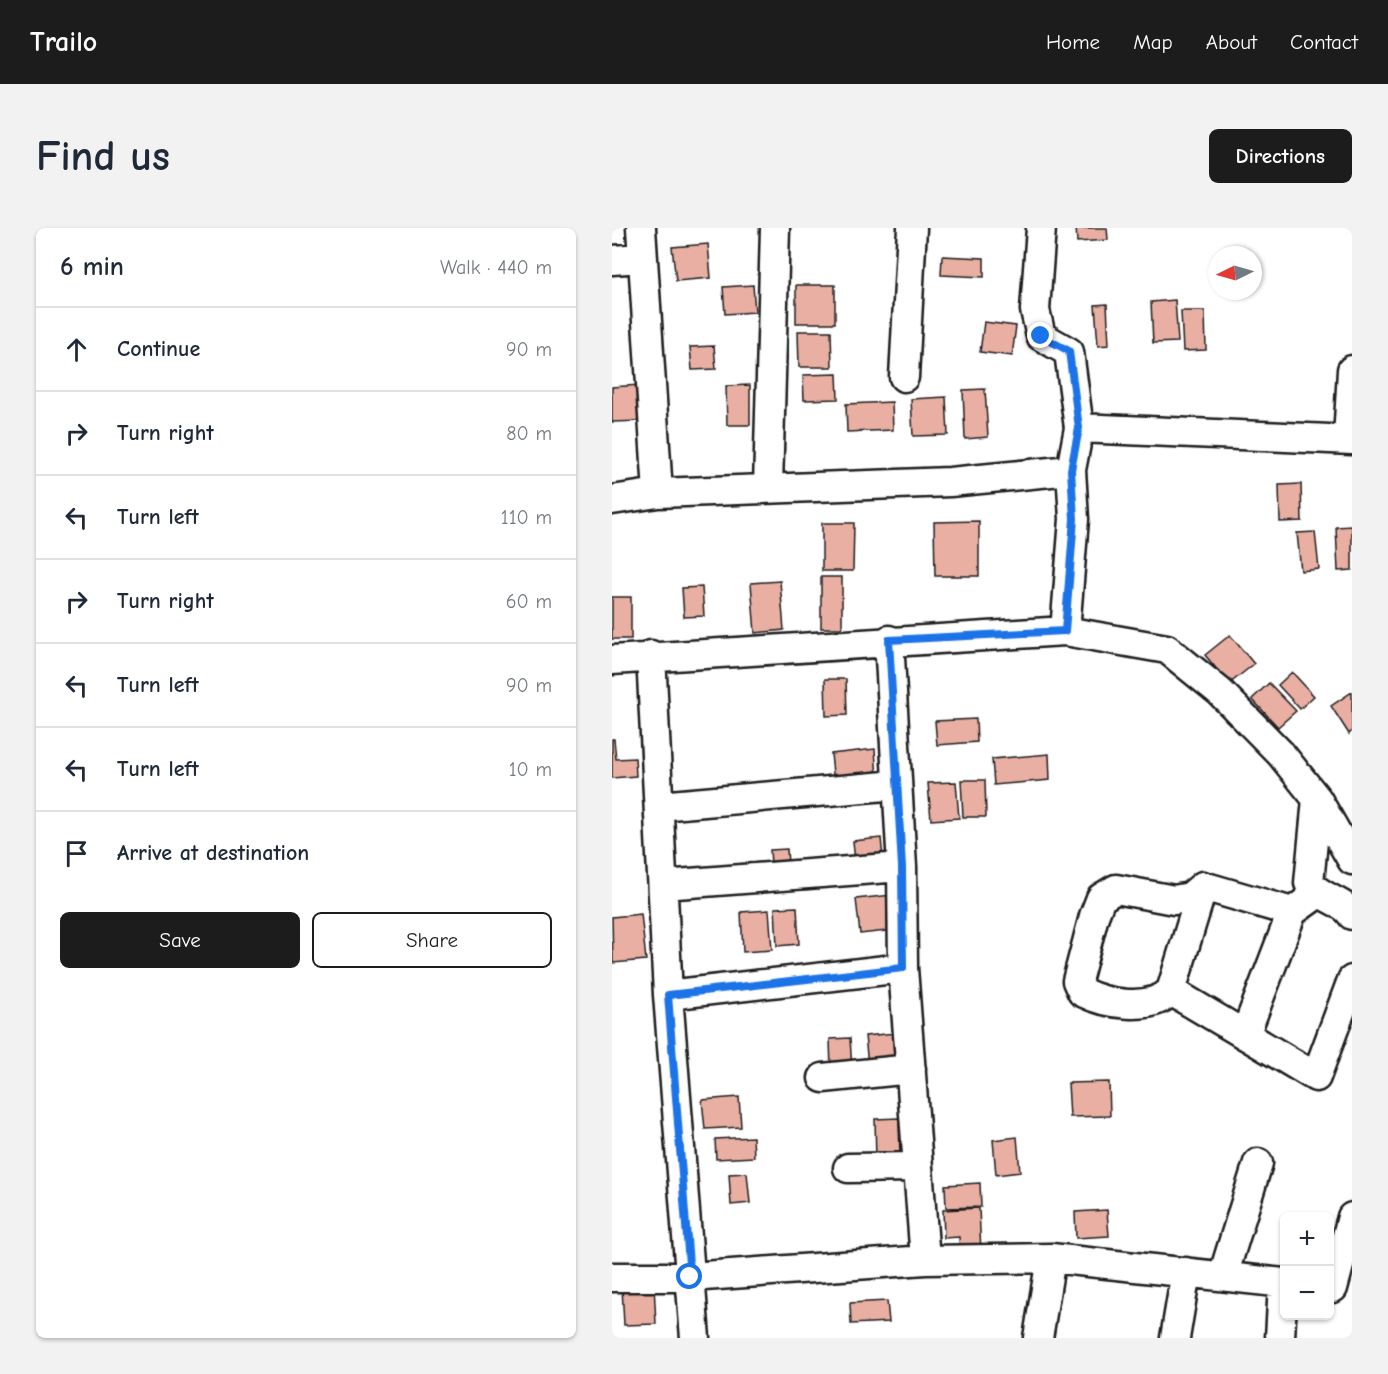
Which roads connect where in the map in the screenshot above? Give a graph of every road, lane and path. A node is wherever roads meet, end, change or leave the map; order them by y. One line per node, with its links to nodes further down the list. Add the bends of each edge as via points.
1 (641, 228): 5 (street)
2 (775, 228): 12 (street)
3 (912, 228): 8 (street)
4 (1041, 228): 9 (street, via 1035,310 1041,336 1069,351)
5 (643, 258): 6 (street); 13 (street)
6 (612, 260)
7 (1352, 370): 10 (street)
8 (904, 377)
9 (1079, 428): 10 (street); 11 (street)
10 (1350, 439)
11 (1071, 470): 12 (street, via 950,482); 15 (street, via 1074,519)
12 (768, 488): 13 (street)
13 (658, 493): 14 (street)
14 (612, 500)
15 (1065, 631): 16 (street); 20 (street, via 1167,649 1220,692 1281,754)
16 (889, 640): 17 (street); 19 (street)
17 (651, 655): 18 (street); 21 (street)
18 (612, 660)
19 (897, 785): 21 (street); 23 (street)
20 (1317, 799): 22 (street); 26 (street, via 1309,883)
21 (659, 806): 24 (street)
22 (1352, 860)
23 (902, 867): 24 (street); 29 (street)
24 (663, 885): 32 (street)
25 (1203, 886): 27 (street); 31 (street); 31 (street, via 1190,897 1174,900 1116,888 1101,897 1094,916 1077,981 1082,992 1092,998 1143,1005 1164,998)
26 (1317, 894): 27 (street); 28 (street, via 1347,907)
27 (1292, 912): 33 (street)
28 (1352, 915)
29 (903, 968): 32 (street); 34 (street)
30 (1352, 980): 33 (street, via 1316,1077)
31 (1171, 991): 33 (street)
32 (668, 995): 45 (street)
33 (1245, 1035)
34 (911, 1069): 35 (street); 37 (street)
35 (823, 1078)
36 (1258, 1163): 43 (street)
37 (918, 1167): 38 (street); 41 (street)
38 (848, 1168)
39 (1352, 1217): 47 (street)
40 (1052, 1258): 41 (street); 42 (street); 50 (street)
41 (925, 1260): 45 (street)
42 (1186, 1272): 43 (street); 51 (street)
43 (1223, 1276): 46 (street)
44 (612, 1277): 45 (street)
45 (690, 1277): 49 (street)
46 (1280, 1283)
47 (1338, 1289)
48 (1281, 1320): 52 (street)
49 (695, 1338)
50 (1038, 1338)
51 (1175, 1338)
52 (1280, 1338)

